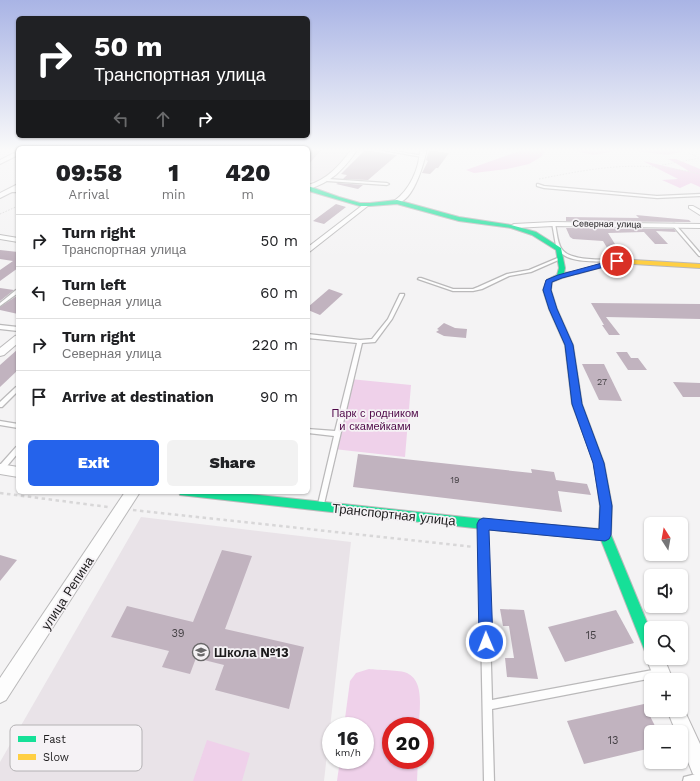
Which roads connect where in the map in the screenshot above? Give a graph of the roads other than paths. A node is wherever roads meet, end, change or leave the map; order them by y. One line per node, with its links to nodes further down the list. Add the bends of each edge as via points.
1 (412, 186): 9 (street, via 404,197)
2 (542, 186): 7 (lane, via 656,197)
3 (16, 187): 5 (street)
4 (310, 188): 10 (street, via 321,194)
5 (10, 190): 6 (lane); 8 (street)
6 (16, 192)
7 (700, 195)
8 (0, 196)
9 (396, 202): 10 (street); 14 (street, Северная улица, via 458,219)
10 (366, 205): 19 (street)
11 (691, 207): 12 (street)
12 (700, 213)
13 (553, 224): 14 (street, Северная улица); 15 (street, Северная улица); 20 (lane)
14 (514, 226): 20 (street, Северная улица, via 546,239)
15 (674, 226): 16 (street, Северная улица); 21 (lane)
16 (700, 226)
17 (2, 239): 18 (street)
18 (16, 239)
19 (310, 249)
20 (560, 253): 22 (lane, via 574,258); 24 (street); 25 (lane, via 530,271 508,274 473,290 453,290)
21 (700, 255)
22 (617, 261): 23 (street); 24 (street)
23 (700, 266)
24 (560, 276): 48 (street, via 548,281 547,290 569,345 577,404 599,463 606,506)
25 (420, 279)
26 (16, 293): 28 (lane)
27 (402, 295): 33 (lane, via 390,319 373,341)
28 (0, 305)
29 (0, 327): 30 (lane)
30 (16, 329)
31 (310, 336): 33 (lane)
32 (16, 340): 34 (street)
33 (360, 342): 40 (lane)
34 (0, 353)
35 (16, 390): 36 (lane)
36 (0, 405)
37 (0, 423): 38 (lane)
38 (16, 426)
39 (310, 431): 40 (lane)
40 (337, 434): 46 (lane)
41 (16, 451): 42 (lane)
42 (0, 470): 43 (street)
43 (16, 472)
44 (132, 494): 51 (street, улица Репина)
45 (204, 494): 46 (street, Транспортная улица)
46 (321, 506): 47 (street, Транспортная улица)
47 (483, 524): 48 (street, Транспортная улица); 52 (lane)
48 (605, 535): 49 (street)
49 (644, 632)
50 (660, 670): 52 (lane)
51 (0, 694)
52 (488, 705): 56 (lane)
53 (679, 717): 54 (street)
54 (700, 767)
55 (700, 778): 57 (lane)
56 (489, 781)
57 (688, 781)

